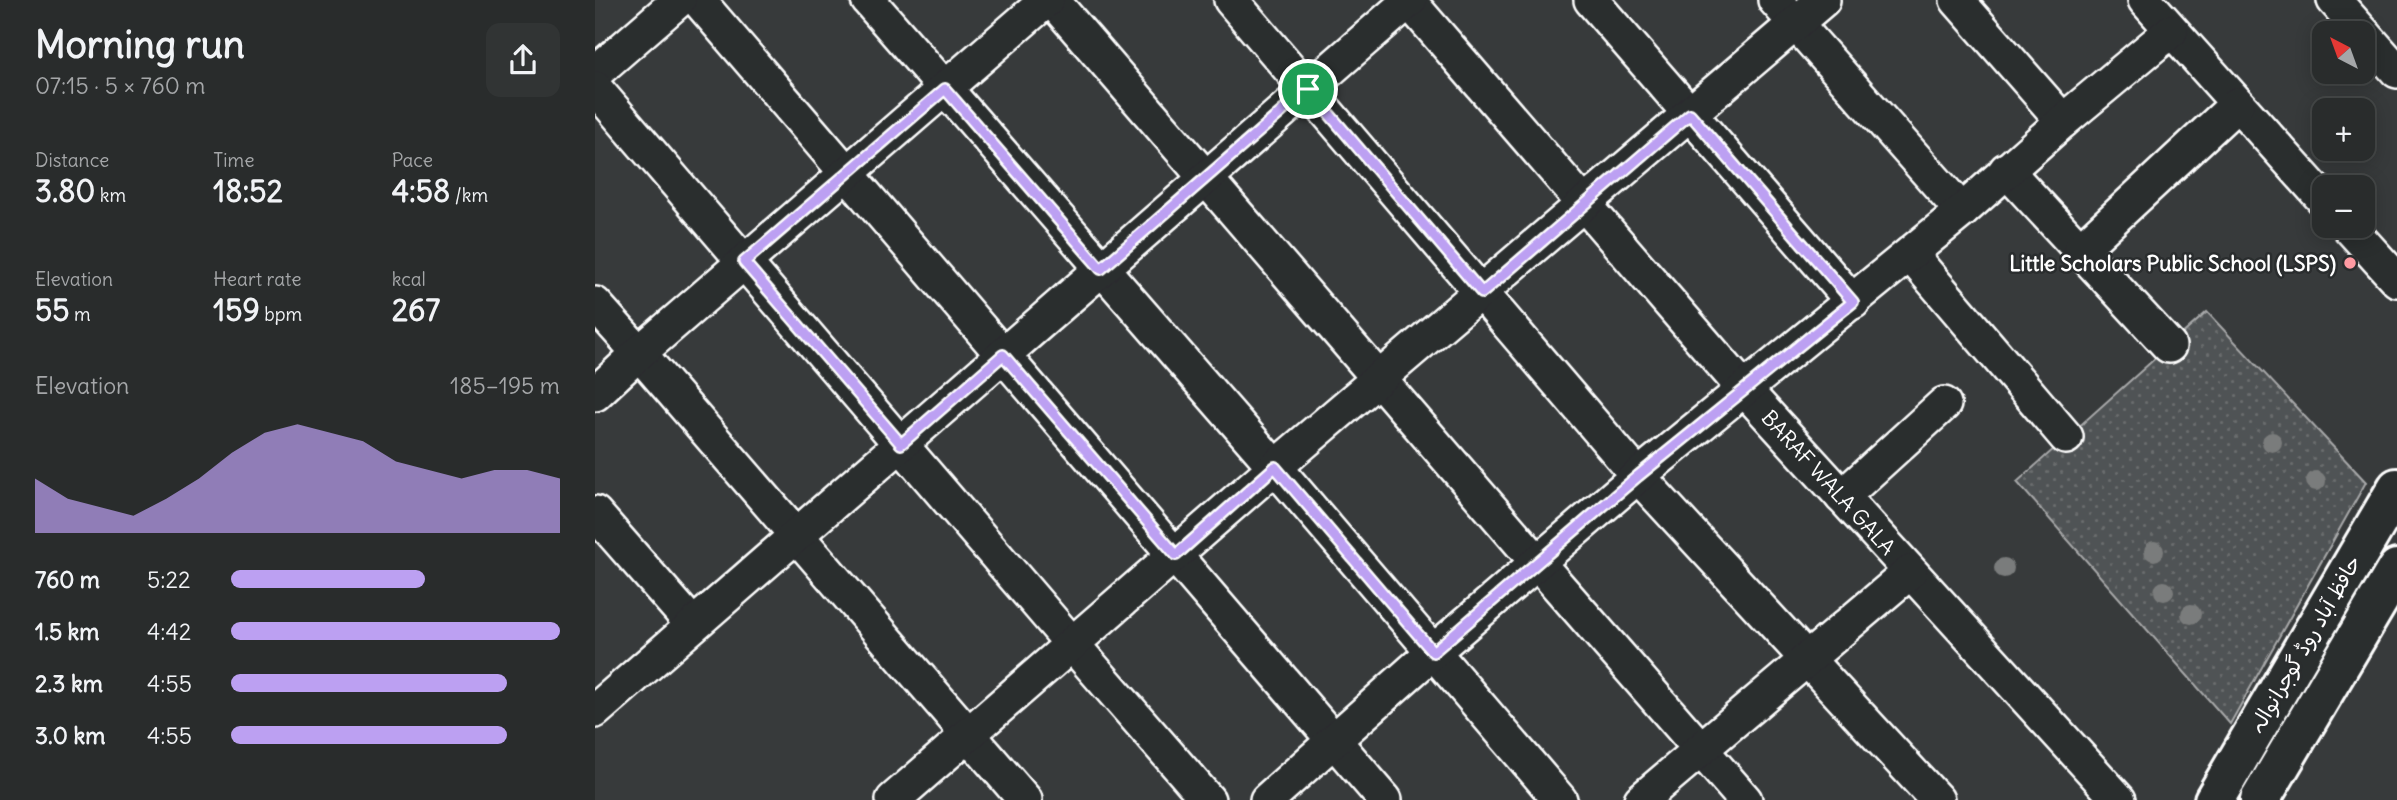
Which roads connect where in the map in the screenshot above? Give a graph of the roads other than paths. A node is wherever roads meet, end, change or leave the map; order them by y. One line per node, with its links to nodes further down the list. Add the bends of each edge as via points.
1 (680, 0): 15 (street)
2 (698, 0): 23 (street)
3 (869, 0): 17 (street)
4 (1050, 0): 17 (street); 24 (street)
5 (1231, 0): 18 (street)
6 (1409, 0): 18 (street); 26 (street, BARAF WALA GALA)
7 (1591, 0): 20 (street)
8 (1823, 0): 12 (street)
9 (1957, 0): 21 (street)
10 (2145, 0): 13 (street)
11 (2333, 0): 14 (street)
12 (1786, 12): 20 (street); 27 (street)
13 (2171, 31): 19 (street); 21 (street)
14 (2397, 71)
15 (595, 73)
16 (595, 88): 31 (street)
17 (945, 89): 23 (street); 32 (street)
18 (1308, 89): 24 (street); 34 (street)
19 (2237, 104): 25 (street); 29 (street)
20 (1690, 114): 26 (street); 35 (street)
21 (2063, 121): 22 (street)
22 (2006, 170): 27 (street); 29 (street)
23 (847, 174): 31 (street); 39 (street)
24 (1206, 178): 32 (street); 40 (street)
25 (2312, 187)
26 (1585, 205): 34 (street); 41 (street, BARAF WALA GALA)
27 (1962, 211): 30 (street)
28 (2359, 238): 33 (street)
29 (2080, 250): 37 (street)
30 (1910, 254): 35 (street); 44 (street)
31 (744, 262): 38 (street); 45 (street)
32 (1101, 269): 39 (street); 46 (street)
33 (2397, 280)
34 (1482, 293): 40 (street); 47 (street)
35 (1853, 302): 41 (street)
36 (595, 304): 38 (street)
37 (2169, 346)
38 (639, 353): 42 (street); 51 (street)
39 (1003, 355): 45 (street); 52 (street)
40 (1379, 379): 46 (street); 53 (street)
41 (1744, 389): 47 (street); 49 (street, BARAF WALA GALA)
42 (595, 394)
43 (1944, 404): 49 (street)
44 (2066, 437)
45 (901, 444): 51 (street); 57 (street)
46 (1275, 467): 52 (street); 58 (street)
47 (1638, 476): 53 (street); 59 (street)
48 (2397, 488): 75 (main road, حافظ آباد روڈ گوجرانوالہ)
49 (1842, 497): 55 (street, BARAF WALA GALA)
50 (595, 513): 56 (street)
51 (796, 535): 56 (street); 61 (street)
52 (1176, 555): 57 (street); 62 (street)
53 (1537, 562): 58 (street); 63 (street)
54 (2397, 569): 64 (main road, حافظ آباد روڈ گوجرانوالہ)
55 (1910, 572): 59 (street); 74 (street, BARAF WALA GALA)
56 (693, 625): 60 (street)
57 (1072, 644): 61 (street); 67 (street)
58 (1433, 652): 62 (street); 70 (street)
59 (1808, 660): 63 (street); 73 (street)
60 (595, 710)
61 (969, 735): 65 (street); 66 (street)
62 (1334, 739): 68 (street); 69 (street)
63 (1699, 750): 71 (street); 72 (street)
64 (2269, 797)
65 (893, 800)
66 (1025, 800)
67 (1208, 800)
68 (1267, 800)
69 (1385, 800)
70 (1560, 800)
71 (1641, 800)
72 (1745, 800)
73 (1937, 800)
74 (2119, 800)
75 (2214, 800)

